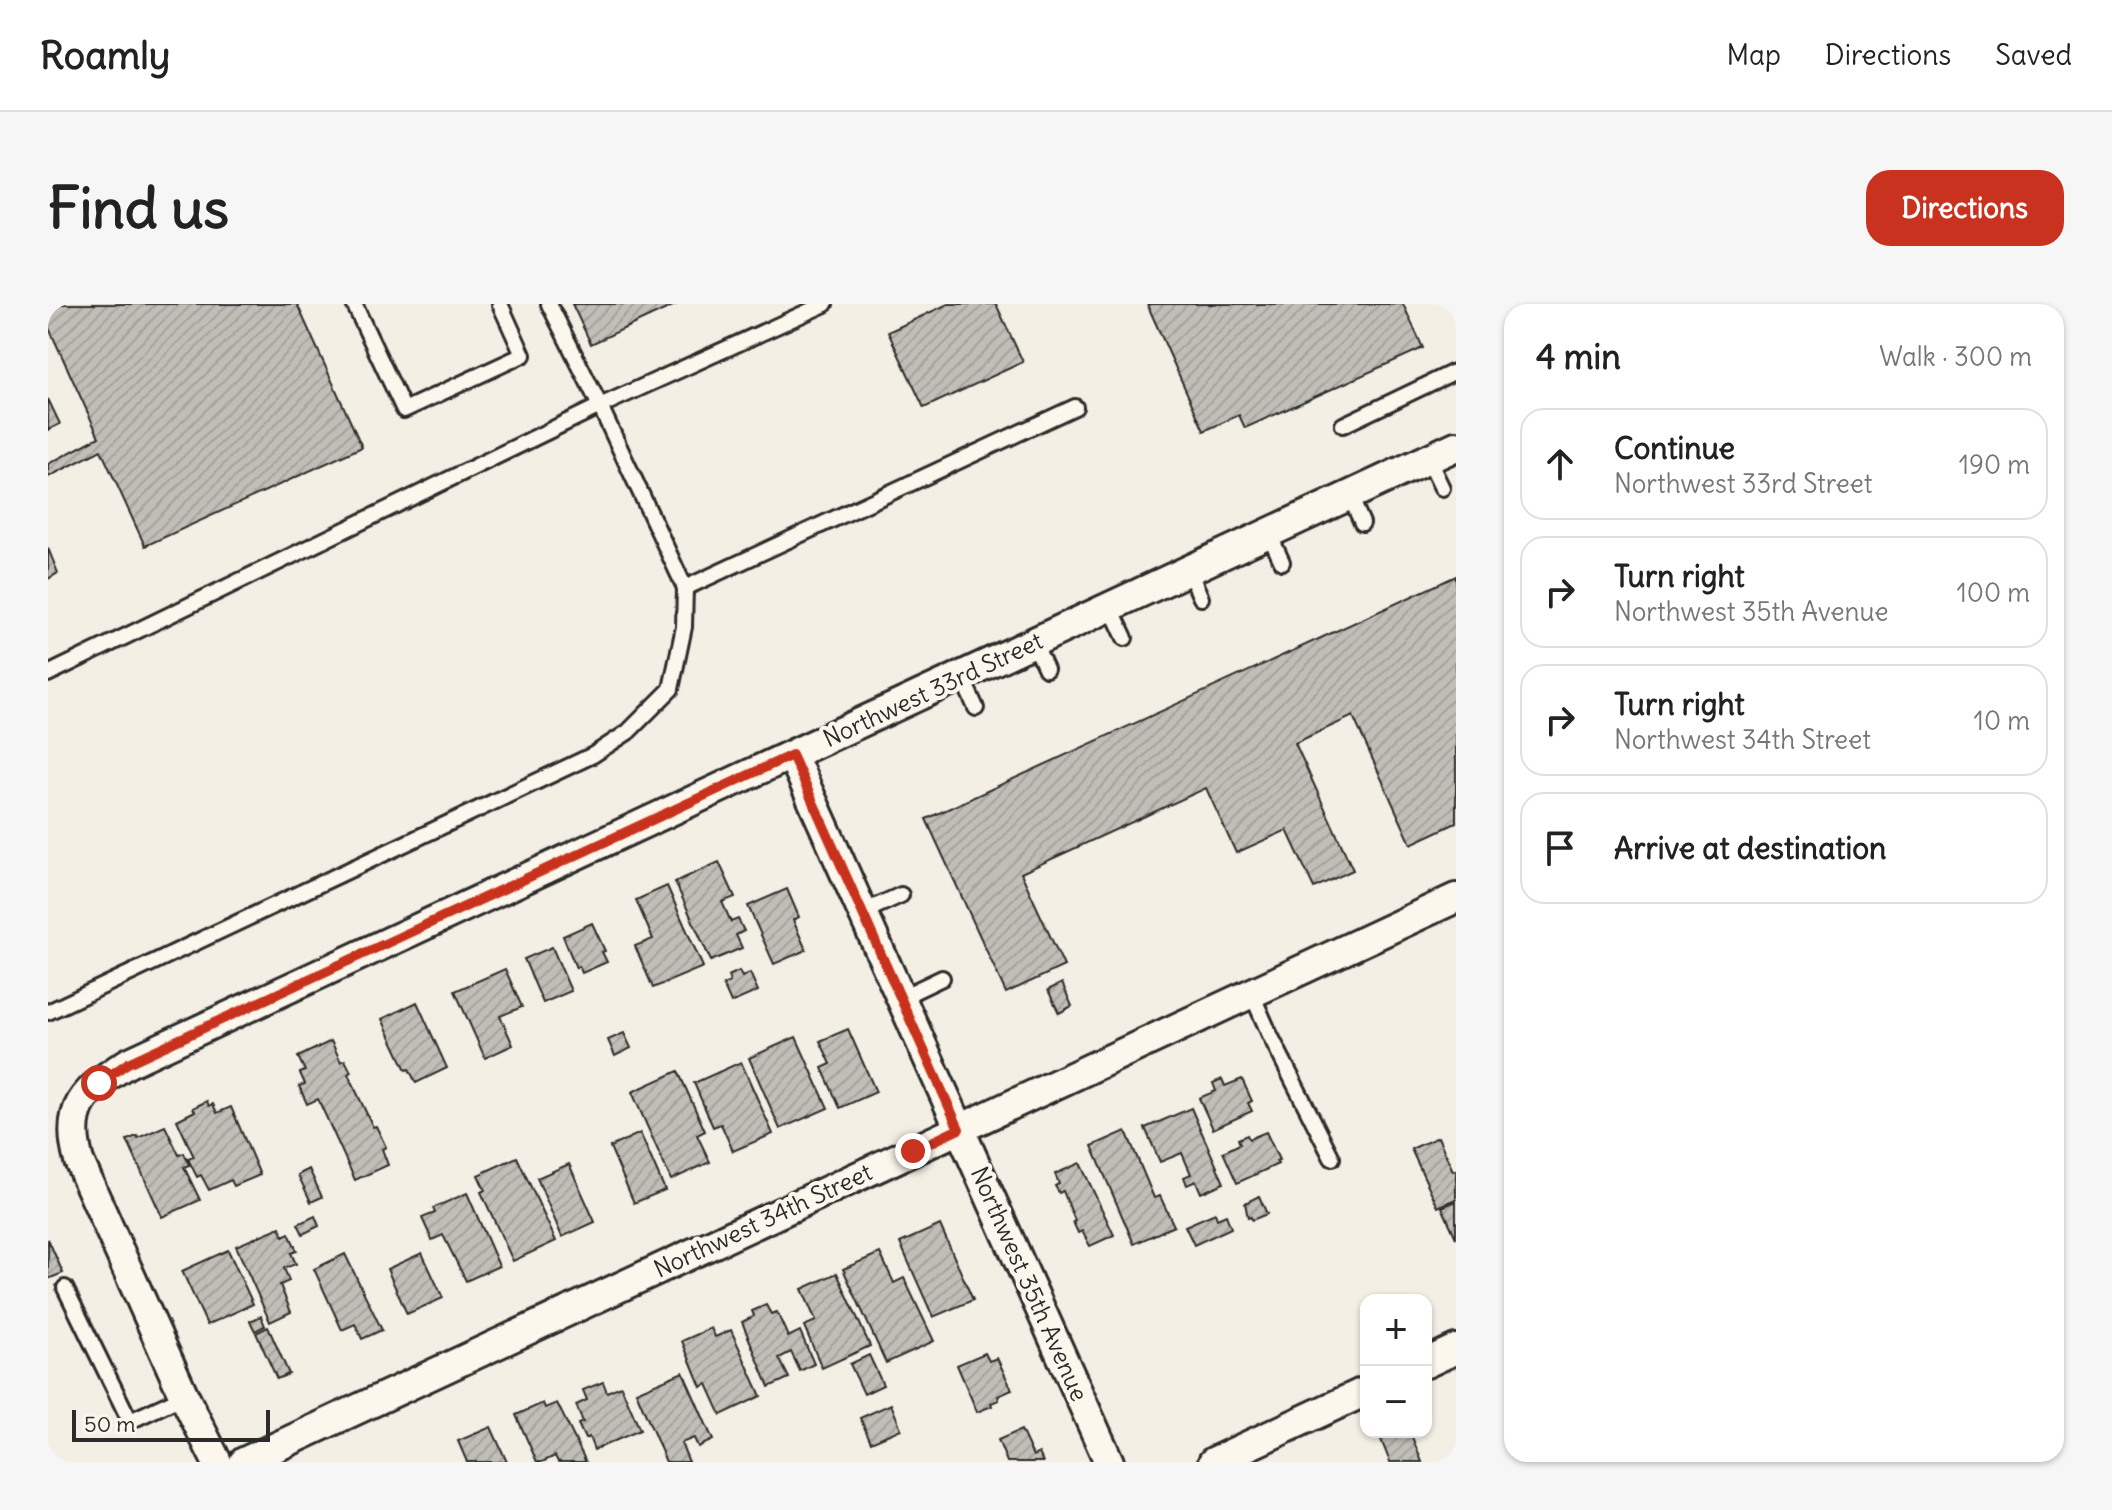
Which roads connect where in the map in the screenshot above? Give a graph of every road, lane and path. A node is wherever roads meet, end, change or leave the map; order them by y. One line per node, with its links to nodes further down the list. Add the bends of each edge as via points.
1 (354, 304): 2 (lane, via 404,410 523,355)
2 (500, 304)
3 (549, 304): 6 (lane)
4 (825, 304): 6 (lane)
5 (1456, 371): 8 (lane)
6 (600, 406): 17 (lane); 23 (lane)
7 (1075, 407): 17 (lane)
8 (1343, 425)
9 (1456, 446): 10 (street, Northwest 33rd Street)
10 (1428, 459): 11 (lane); 12 (street, Northwest 33rd Street)
11 (1442, 488)
12 (1350, 496): 13 (lane); 14 (street, Northwest 33rd Street)
13 (1362, 523)
14 (1269, 534): 15 (lane); 16 (street, Northwest 33rd Street)
15 (1282, 562)
16 (1189, 571): 18 (lane); 19 (street, Northwest 33rd Street)
17 (685, 588): 33 (lane, via 684,627 671,689 628,732 593,755)
18 (1201, 598)
19 (1111, 608): 20 (lane); 21 (street, Northwest 33rd Street)
20 (1125, 638)
21 (1034, 643): 22 (lane); 24 (street, Northwest 33rd Street)
22 (1046, 669)
23 (48, 674)
24 (962, 677): 25 (lane); 26 (street, Northwest 33rd Street)
25 (976, 708)
26 (792, 755): 29 (street, Northwest 35th Avenue); 40 (street, Northwest 33rd Street, via 128,1063 99,1083 74,1114 74,1145)
27 (901, 895): 29 (lane)
28 (1456, 898): 31 (street, Northwest 34th Street)
29 (861, 913): 32 (street, Northwest 35th Avenue)
30 (942, 978): 32 (lane)
31 (1251, 992): 34 (street, Northwest 34th Street); 35 (lane)
32 (900, 998): 34 (street, Northwest 35th Avenue)
33 (48, 1012)
34 (959, 1129): 42 (street, Northwest 34th Street); 43 (street, Northwest 35th Avenue)
35 (1332, 1158)
36 (65, 1288): 40 (lane, via 130,1421)
37 (1456, 1349): 38 (street)
38 (1432, 1360)
39 (1360, 1394): 44 (street)
40 (184, 1396): 41 (street)
41 (217, 1462)
42 (244, 1462)
43 (1109, 1462)
44 (1213, 1462)

